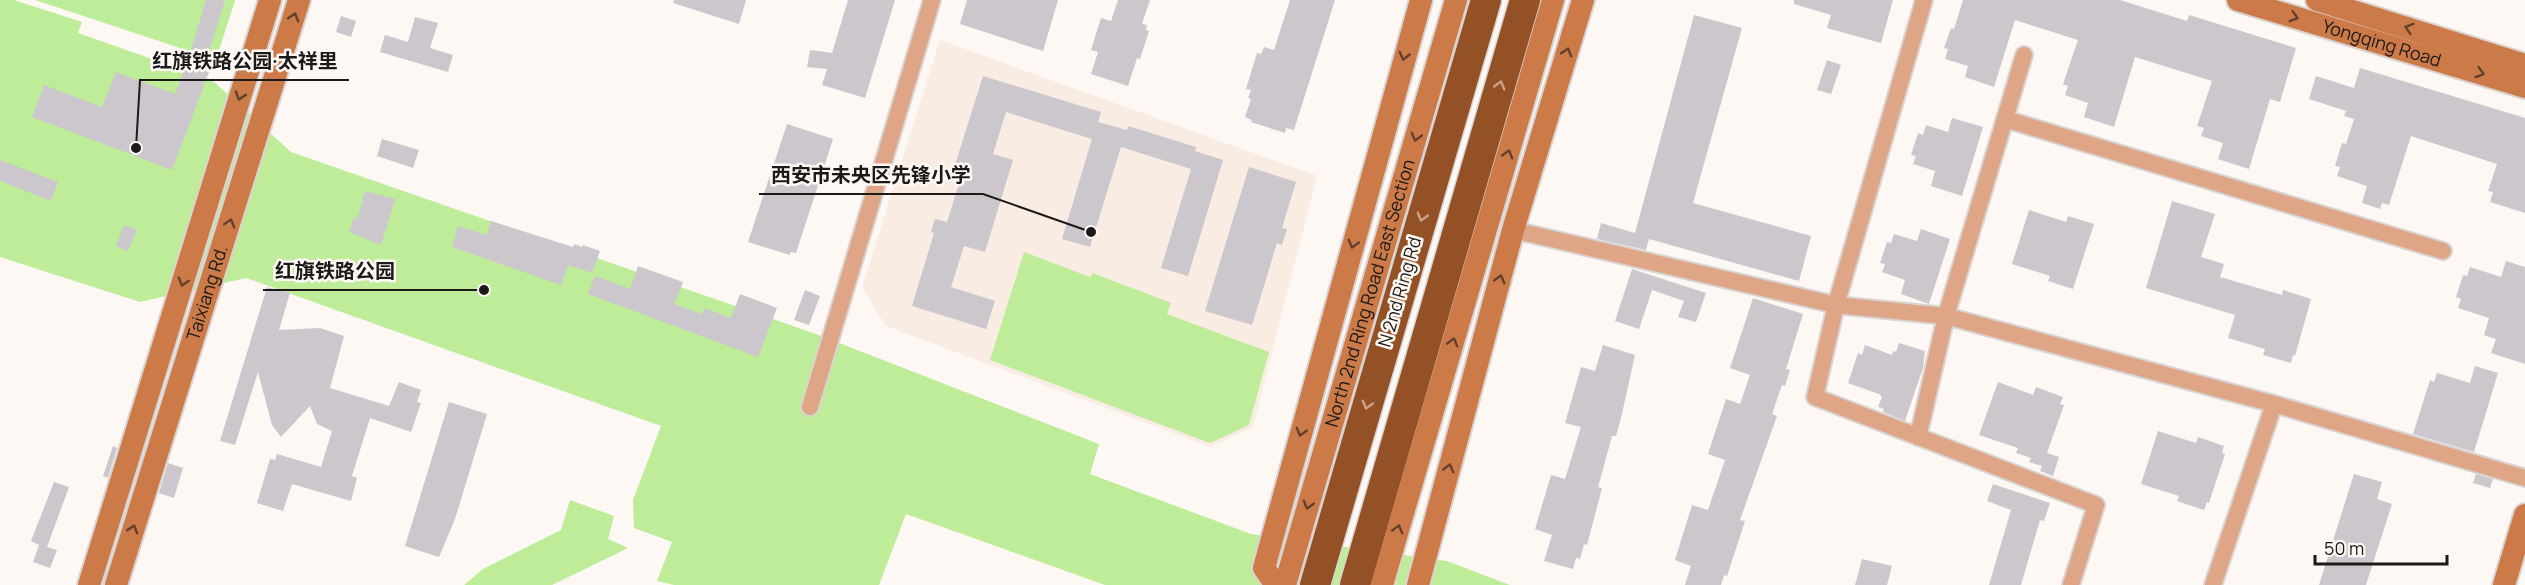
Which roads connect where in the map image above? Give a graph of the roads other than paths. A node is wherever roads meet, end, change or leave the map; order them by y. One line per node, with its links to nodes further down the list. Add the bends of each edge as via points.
1 (270, 0): 26 (street, Taixiang Rd., one-way to 26)
2 (299, 0): 27 (street, Taixiang Rd., one-way to 2)
3 (932, 0): 22 (street)
4 (1421, 0): 28 (street, one-way to 28, via 1264,568)
5 (1456, 0): 29 (street, North 2nd Ring Road East Section, one-way to 29)
6 (1486, 0): 30 (highway, N 2nd Ring Rd, one-way to 30)
7 (1525, 0): 31 (highway, one-way to 7)
8 (1552, 0): 32 (street, one-way to 8)
9 (1583, 0): 17 (street, one-way to 9)
10 (1924, 0): 19 (street)
11 (2238, 0): 15 (street, Yongqing Road, one-way to 15)
12 (2317, 0): 14 (street, Yongqing Road, one-way to 12)
13 (2024, 55): 16 (street)
14 (2525, 65)
15 (2525, 87)
16 (2005, 118): 18 (street); 20 (street)
17 (1513, 230): 19 (street); 33 (street, one-way to 17)
18 (2443, 251)
19 (1836, 305): 20 (street); 23 (street, via 1815,397)
20 (1946, 316): 21 (street); 23 (street)
21 (2274, 404): 24 (street); 35 (street)
22 (810, 407)
23 (1918, 437): 34 (street, via 2096,505)
24 (2525, 478)
25 (2525, 515): 36 (street)
26 (89, 585)
27 (116, 585)
28 (1275, 585)
29 (1285, 585)
30 (1315, 585)
31 (1355, 585)
32 (1382, 585)
33 (1418, 585)
34 (2071, 585)
35 (2213, 585)
36 (2504, 585)

